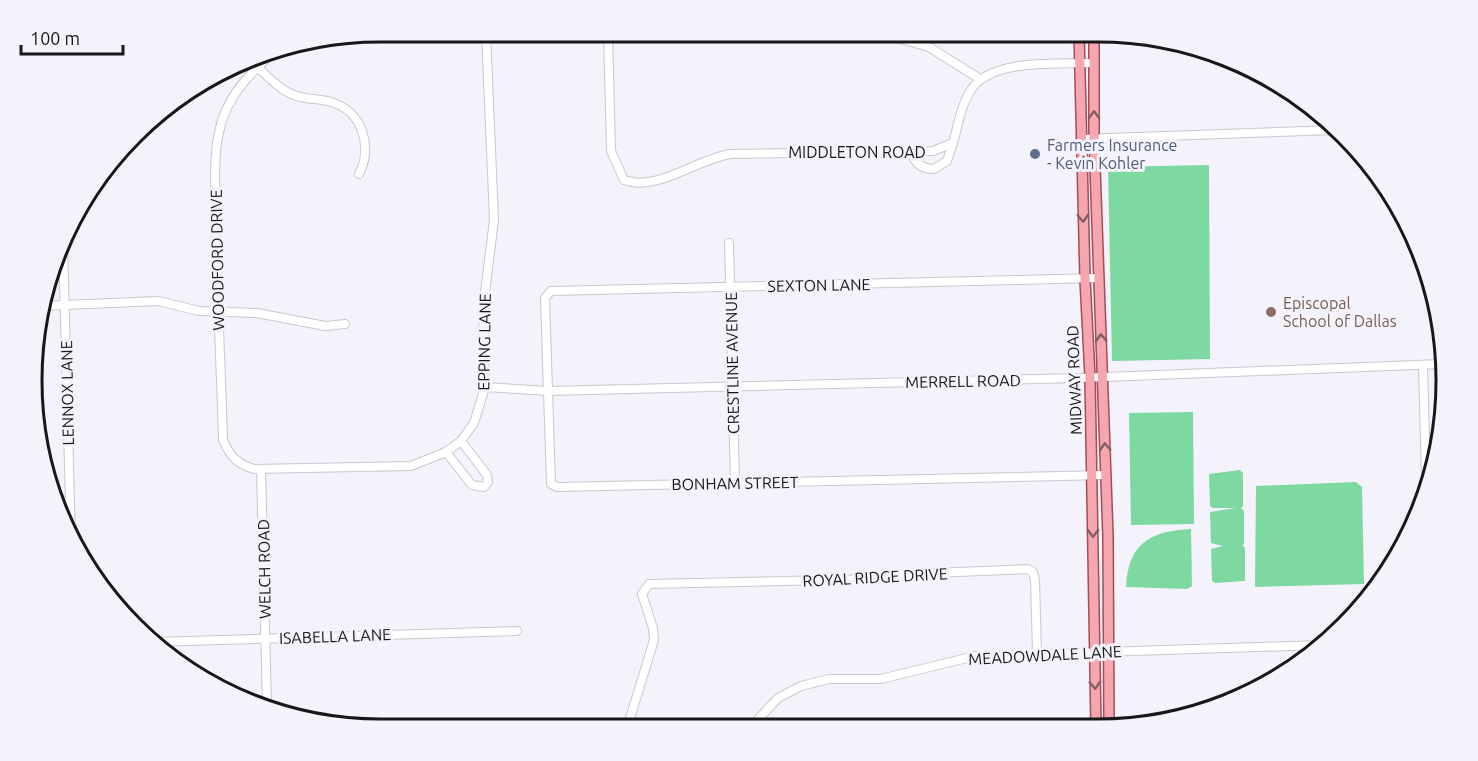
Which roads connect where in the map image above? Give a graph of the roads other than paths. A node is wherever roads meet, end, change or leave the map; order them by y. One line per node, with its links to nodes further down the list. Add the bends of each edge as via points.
1 (486, 42): 34 (street, EPPING LANE, via 494,220 483,309)
2 (608, 42): 15 (street, MIDDLETON ROAD, via 611,151 624,180 657,182 703,160 730,154)
3 (911, 42): 10 (street, via 944,54)
4 (1079, 42): 7 (main road, MIDWAY ROAD)
5 (1094, 42): 6 (main road, MIDWAY ROAD)
6 (1094, 63): 7 (street); 12 (main road, MIDWAY ROAD, one-way to 6)
7 (1079, 64): 10 (street, via 1012,67); 13 (main road, MIDWAY ROAD)
8 (257, 66): 16 (street, via 294,95 333,102 355,117 366,145 365,162)
9 (250, 68): 27 (street, WOODFORD DRIVE, via 224,115 218,138)
10 (980, 79): 14 (street, via 965,102)
11 (1326, 130): 12 (street)
12 (1094, 138): 13 (street); 17 (main road, MIDWAY ROAD)
13 (1081, 139): 18 (main road, MIDWAY ROAD)
14 (953, 143): 15 (street, MIDDLETON ROAD, via 933,151); 15 (street, via 947,161 934,169 920,166)
15 (911, 151)
16 (359, 174)
17 (1096, 192): 18 (main road); 21 (main road, MIDWAY ROAD)
18 (1082, 193): 22 (main road, MIDWAY ROAD, one-way to 22)
19 (729, 243): 23 (street, CRESTLINE AVENUE)
20 (64, 263): 25 (street, LENNOX LANE)
21 (1098, 278): 22 (street, SEXTON LANE); 31 (main road, MIDWAY ROAD, one-way to 21)
22 (1085, 279): 23 (street, SEXTON LANE); 32 (main road, MIDWAY ROAD)
23 (730, 286): 24 (street, SEXTON LANE, via 551,291); 33 (street, CRESTLINE AVENUE)
24 (545, 298): 35 (street, BONHAM STREET)
25 (65, 305): 26 (street); 27 (street, via 158,301); 44 (street, LENNOX LANE)
26 (51, 306)
27 (218, 312): 28 (street, via 257,313 325,326); 39 (street, WOODFORD DRIVE, via 224,440 241,465)
28 (345, 324)
29 (1435, 364): 30 (street, MERRELL ROAD)
30 (1423, 365): 31 (street, MERRELL ROAD); 38 (street)
31 (1103, 376): 32 (street, MERRELL ROAD); 41 (main road, MIDWAY ROAD, one-way to 31)
32 (1090, 377): 33 (street, MERRELL ROAD); 40 (main road, MIDWAY ROAD)
33 (734, 386): 35 (street, MERRELL ROAD); 42 (street, CRESTLINE AVENUE)
34 (485, 387): 35 (street, MERRELL ROAD); 36 (street, EPPING LANE, via 474,423)
35 (548, 391): 42 (street, BONHAM STREET, via 550,484 557,487)
36 (460, 441): 37 (street, EPPING LANE); 37 (street, via 487,475 484,487 472,485)
37 (446, 452): 39 (street, EPPING LANE, via 411,466)
38 (1426, 461)
39 (261, 470): 47 (street, WELCH ROAD)
40 (1093, 475): 41 (street, BONHAM STREET); 42 (street, BONHAM STREET); 50 (main road, MIDWAY ROAD, one-way to 50)
41 (1106, 475): 51 (main road, MIDWAY ROAD)
42 (735, 483)
43 (65, 502): 44 (street)
44 (70, 502): 45 (street, LENNOX LANE)
45 (70, 515)
46 (517, 631): 47 (street, ISABELLA LANE)
47 (265, 638): 48 (street, ISABELLA LANE); 53 (street, WELCH ROAD)
48 (165, 642)
49 (1308, 645): 51 (street, MEADOWDALE LANE)
50 (1094, 651): 51 (street, MEADOWDALE LANE); 52 (street, MEADOWDALE LANE); 56 (main road, MIDWAY ROAD, one-way to 56)
51 (1108, 651): 57 (main road, MIDWAY ROAD)
52 (1037, 653): 54 (street, ROYAL RIDGE DRIVE, via 1035,580 1028,569 876,579 649,584 642,594 654,640); 55 (street, MEADOWDALE LANE, via 975,656 881,679 816,681 778,698)
53 (267, 699)
54 (630, 719)
55 (758, 719)
56 (1096, 719)
57 (1109, 719)

